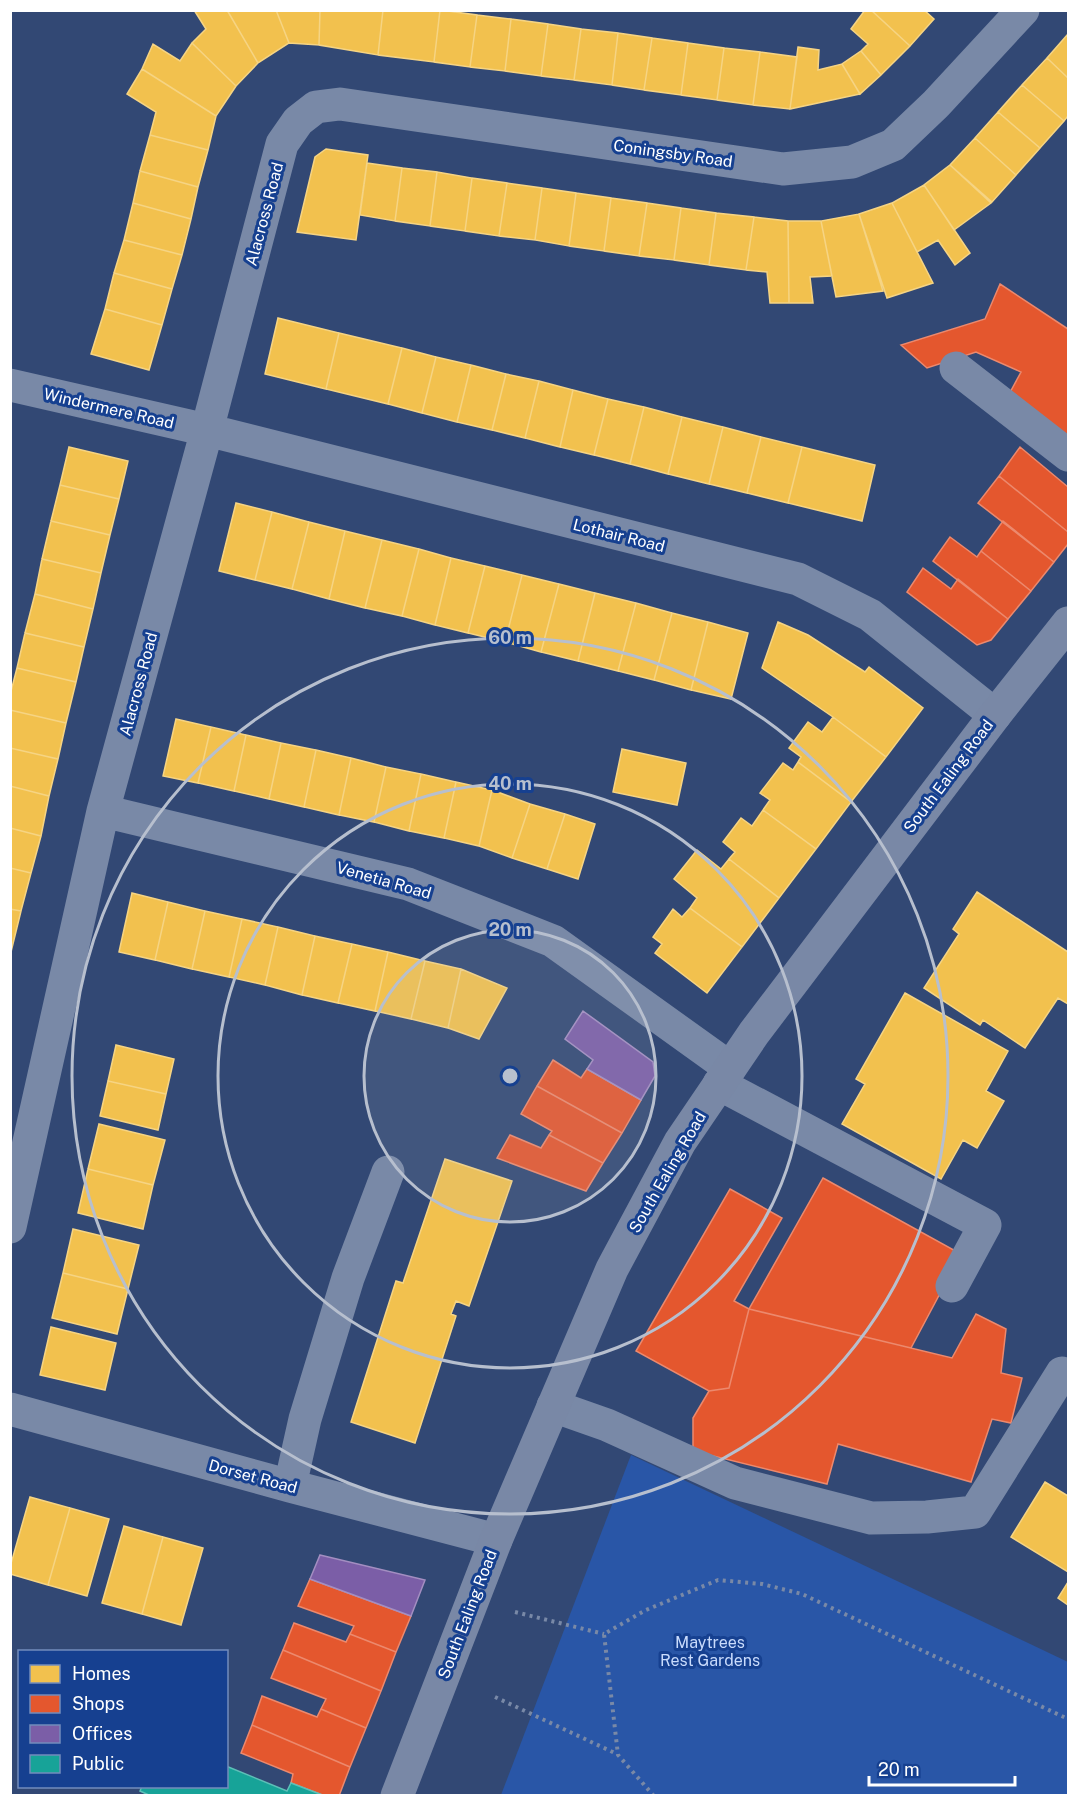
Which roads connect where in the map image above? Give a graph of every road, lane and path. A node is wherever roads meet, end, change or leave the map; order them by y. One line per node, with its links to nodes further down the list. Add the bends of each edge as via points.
1 (1023, 10): 2 (street, Coningsby Road, via 893,145 852,162 783,170 340,104 316,107 298,122)
2 (282, 144): 5 (street, Alacross Road)
3 (956, 368): 6 (street)
4 (10, 385): 5 (street, Windermere Road)
5 (207, 430): 8 (street, Lothair Road, via 798,579 870,615); 9 (street, Alacross Road)
6 (1068, 455)
7 (1068, 623): 8 (main road, South Ealing Road)
8 (995, 715): 10 (main road, South Ealing Road)
9 (103, 811): 10 (street, Venetia Road, via 408,884 553,940); 12 (street, Alacross Road)
10 (725, 1076): 13 (street, Venetia Road, via 985,1225); 15 (main road, South Ealing Road, via 681,1142 612,1269)
11 (388, 1172): 17 (street, via 348,1278 305,1419)
12 (10, 1227)
13 (952, 1286)
14 (1062, 1373): 15 (street, via 975,1512 927,1517 871,1518 735,1483 607,1425)
15 (553, 1406): 18 (main road, South Ealing Road)
16 (10, 1409): 17 (street, Dorset Road)
17 (290, 1486): 18 (street, Dorset Road)
18 (496, 1540): 19 (main road, South Ealing Road)
19 (473, 1601): 20 (path); 24 (main road, South Ealing Road)
20 (604, 1634): 22 (path, via 646,1610 718,1580 762,1584 802,1594); 23 (path)
21 (495, 1697): 23 (path)
22 (1068, 1719)
23 (618, 1755): 25 (path)
24 (397, 1796)
25 (654, 1796)

